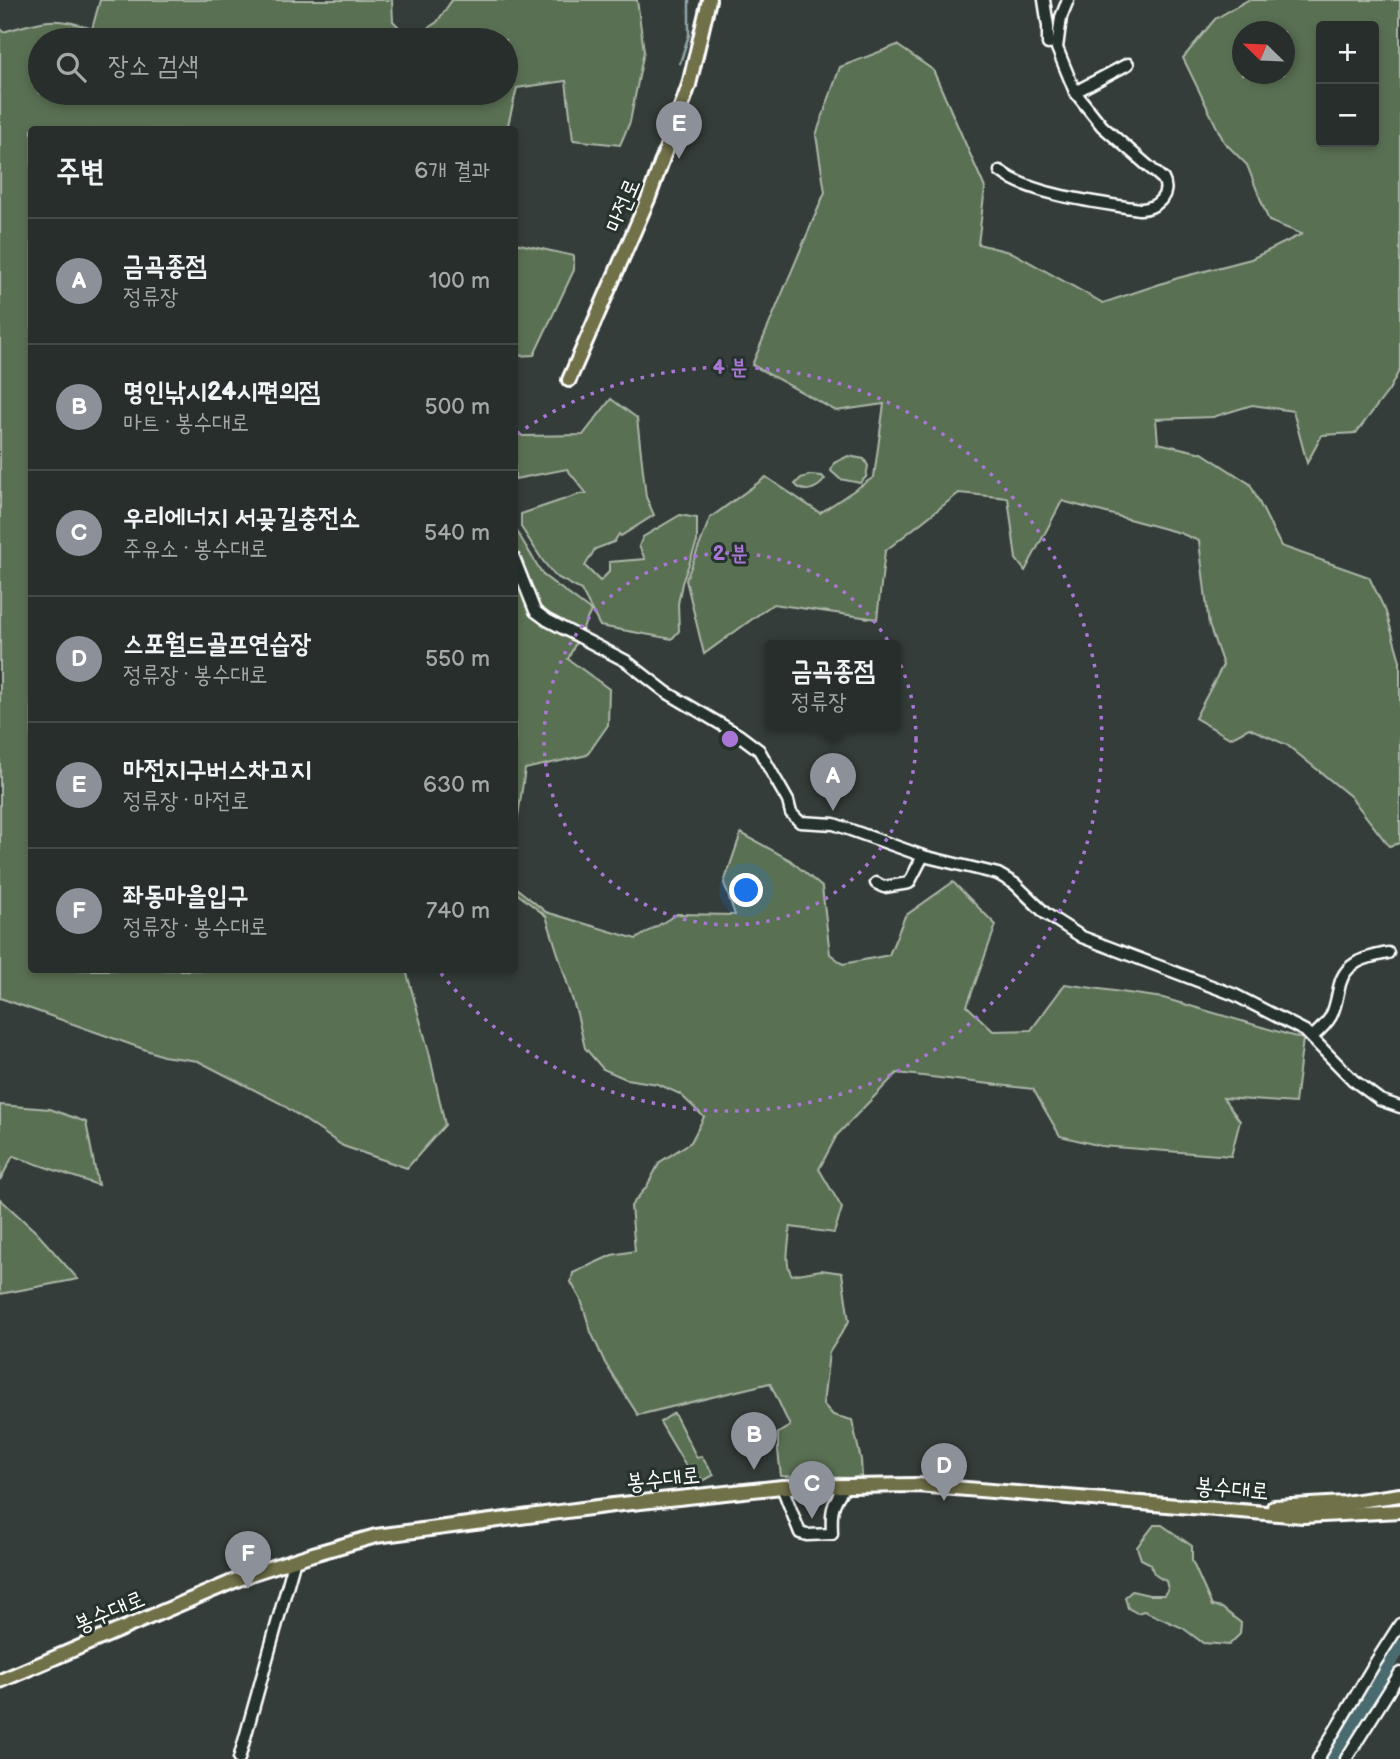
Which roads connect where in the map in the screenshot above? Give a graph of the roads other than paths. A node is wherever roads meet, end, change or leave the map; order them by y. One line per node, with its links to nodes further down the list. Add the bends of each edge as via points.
1 (709, 0): 8 (main road, 마전로, via 689,85 649,197)
2 (1044, 0): 4 (street)
3 (1068, 0): 6 (street, via 1057,48)
4 (1048, 44)
5 (1128, 64): 6 (street)
6 (1075, 92): 7 (street, via 1102,126 1163,179 1166,195 1146,210 1122,207 1033,187)
7 (1000, 171)
8 (569, 380)
9 (518, 568): 10 (street, via 535,611 547,621 626,661 666,692 759,750 795,818 834,824)
10 (923, 856): 11 (street, via 909,883 884,887); 13 (street, via 998,874 1082,937 1235,995)
11 (876, 883)
12 (1388, 953): 13 (street, via 1364,958 1347,971 1332,1014)
13 (1312, 1037): 14 (street, via 1353,1080 1380,1100)
14 (1400, 1107)
15 (845, 1486): 16 (main road, 봉수대로); 16 (street, via 831,1510 832,1534 807,1535 800,1533); 19 (main road, 봉수대로, via 917,1485)
16 (782, 1487): 22 (main road, 봉수대로, via 376,1536)
17 (1400, 1495): 19 (main road)
18 (1400, 1502): 21 (main road)
19 (1239, 1509): 21 (main road, 봉수대로, via 1303,1516)
20 (1400, 1511): 21 (main road, 봉수대로)
21 (1359, 1513)
22 (295, 1559): 25 (main road, 봉수대로); 26 (street)
23 (1400, 1625): 27 (street)
24 (1400, 1673): 28 (street)
25 (0, 1681)
26 (239, 1759)
27 (1318, 1759)
28 (1346, 1759)

